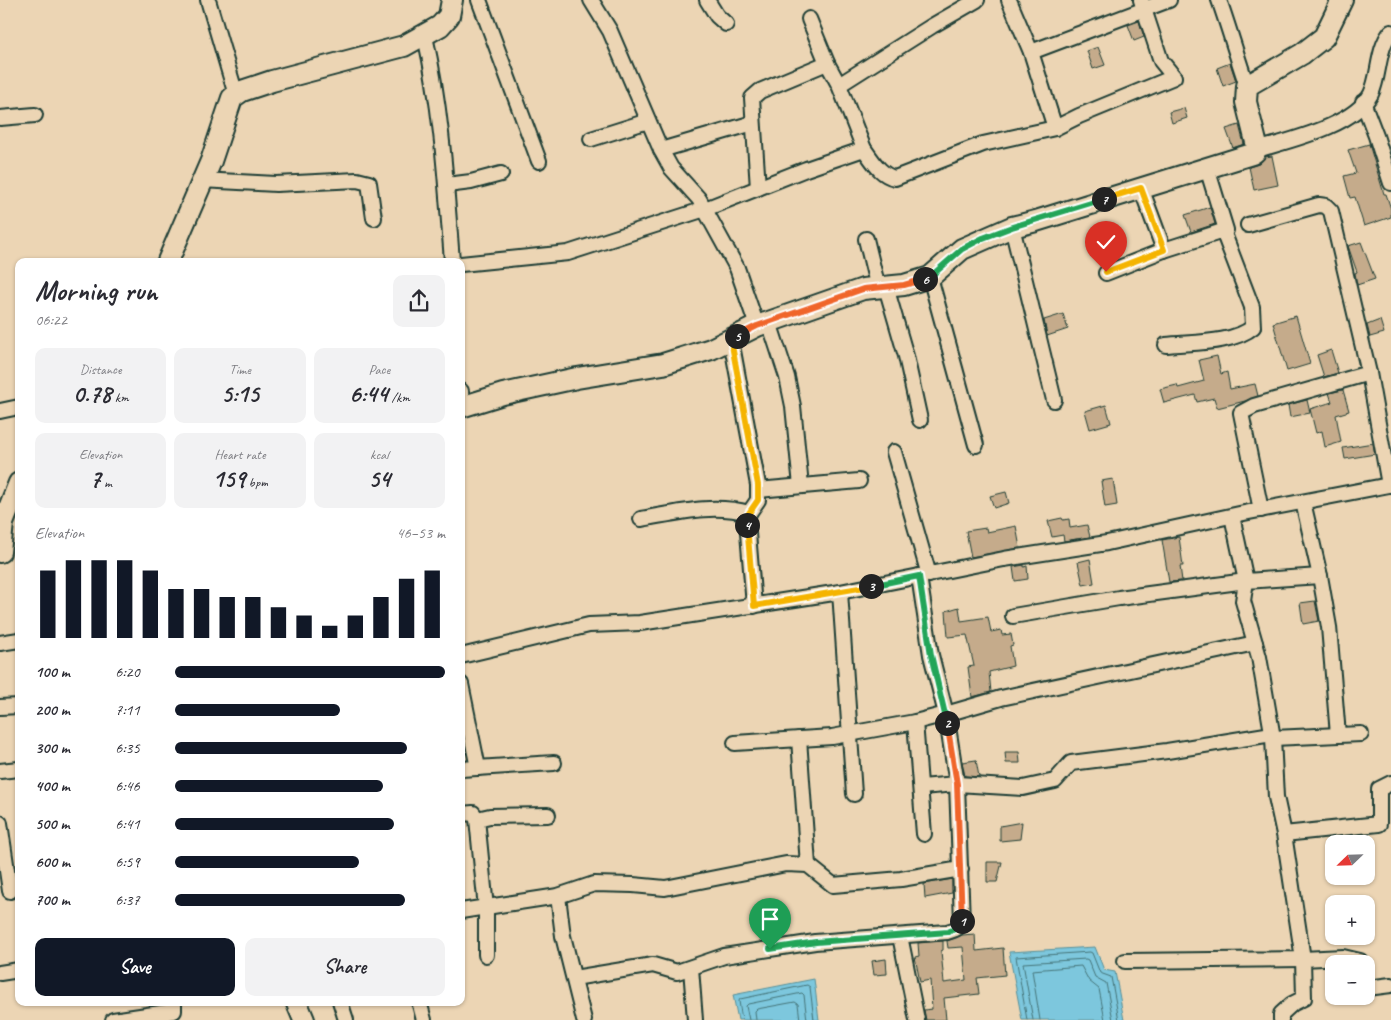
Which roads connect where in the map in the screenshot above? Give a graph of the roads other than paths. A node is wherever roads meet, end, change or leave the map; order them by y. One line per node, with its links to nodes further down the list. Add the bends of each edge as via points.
1 (208, 0): 20 (street)
2 (452, 0): 15 (street, via 448,16)
3 (479, 0): 31 (street)
4 (591, 0): 24 (street, via 610,31)
5 (706, 0): 13 (street)
6 (977, 0): 18 (street)
7 (1009, 0): 16 (street)
8 (1169, 0): 11 (street)
9 (1219, 0): 19 (street)
10 (1342, 0): 19 (street, via 1324,37 1302,54)
11 (1142, 5): 16 (street); 26 (street, via 1161,61 1174,77)
12 (809, 18): 17 (street)
13 (726, 24)
14 (1391, 32): 21 (street, via 1384,43 1371,94)
15 (425, 36): 20 (street, via 404,46 272,81); 36 (street, via 434,75)
16 (1031, 52): 26 (street)
17 (827, 63): 18 (street); 25 (street, via 760,91 752,98)
18 (839, 86): 28 (street)
19 (1247, 86): 30 (street, via 1246,102)
20 (236, 95): 34 (street, via 232,98 211,161)
21 (1364, 102): 30 (street, via 1354,113 1313,134); 35 (street)
22 (34, 115): 23 (street)
23 (0, 118)
24 (648, 121): 27 (street); 29 (street)
25 (753, 123): 29 (street); 37 (street)
26 (1055, 128): 28 (street, via 982,144 895,178 881,171)
27 (591, 139)
28 (864, 149): 37 (street)
29 (661, 150): 39 (street, via 671,168)
30 (1257, 150): 32 (street)
31 (539, 161)
32 (1207, 168): 38 (street); 43 (street, via 1226,230)
33 (502, 174): 36 (street)
34 (201, 180): 40 (street, via 276,184 357,180 369,183); 46 (street)
35 (1391, 183)
36 (447, 185): 47 (street)
37 (758, 188): 39 (street)
38 (1141, 188): 42 (street); 45 (street)
39 (705, 209): 48 (street, via 568,253); 52 (street)
40 (374, 218)
41 (1248, 225): 55 (street, via 1319,205 1329,208)
42 (1012, 227): 50 (street, via 962,249); 57 (street)
43 (1223, 231): 45 (street); 54 (street, via 1252,307 1253,327 1230,338)
44 (866, 238): 51 (street)
45 (1164, 250): 49 (street)
46 (169, 258)
47 (452, 258)
48 (465, 264)
49 (1106, 272)
50 (930, 277): 51 (street, via 904,285); 61 (street)
51 (882, 287): 52 (street, via 863,289); 60 (street, via 906,356)
52 (763, 324): 53 (street); 65 (street, via 786,377 793,406)
53 (731, 340): 56 (street, via 663,364); 66 (street)
54 (1166, 345)
55 (1369, 373): 64 (street); 69 (street, via 1254,406 1241,413)
56 (465, 400)
57 (1054, 400)
58 (15, 408): 59 (street)
59 (0, 411)
60 (920, 420)
61 (976, 446)
62 (894, 452): 75 (street)
63 (859, 481): 65 (street)
64 (1390, 484): 68 (street)
65 (801, 486): 66 (street)
66 (758, 490): 70 (street, via 758,500)
67 (15, 493): 73 (street, via 3,523)
68 (1303, 502): 69 (street); 76 (street)
69 (1260, 510): 71 (street)
70 (749, 513): 72 (street, via 712,508); 79 (street)
71 (1232, 516): 75 (street, via 1107,543); 77 (street)
72 (641, 519)
73 (0, 548): 74 (street)
74 (0, 552)
75 (924, 575): 78 (street); 88 (street, via 931,655)
76 (1320, 576): 77 (street); 92 (street, via 1329,627)
77 (1246, 581): 80 (street); 83 (street, via 1243,601)
78 (840, 592): 79 (street); 90 (street)
79 (754, 606): 84 (street, via 640,623 589,625)
80 (1013, 616)
81 (15, 641): 82 (street)
82 (0, 643)
83 (1255, 643): 88 (street, via 1001,698); 93 (street)
84 (465, 655)
85 (465, 704): 97 (street)
86 (15, 706): 87 (street)
87 (0, 707)
88 (946, 714): 89 (street); 102 (street)
89 (915, 722): 90 (street); 103 (street)
90 (850, 734): 94 (street); 104 (street)
91 (1361, 734): 92 (street)
92 (1338, 735): 93 (street)
93 (1272, 736): 102 (street, via 1071,763 1055,781 1023,788); 110 (street, via 1276,797)
94 (799, 739): 95 (street); 111 (street)
95 (735, 743)
96 (554, 763): 97 (street)
97 (478, 768): 99 (street)
98 (15, 769): 100 (street)
99 (465, 769)
100 (0, 771)
101 (1391, 783): 110 (street, via 1379,789 1379,824)
102 (957, 784): 103 (street); 112 (street)
103 (921, 786): 109 (street)
104 (854, 794)
105 (465, 814): 107 (street, via 474,813)
106 (548, 815): 107 (street)
107 (477, 819): 115 (street)
108 (0, 823): 113 (street)
109 (924, 834)
110 (1284, 834): 120 (street)
111 (808, 865): 112 (street, via 833,885); 114 (street, via 786,864 666,888 594,884)
112 (961, 869): 117 (street, via 962,922 959,927 948,932)
113 (10, 891)
114 (558, 896): 115 (street); 125 (street, via 563,936)
115 (486, 908): 116 (street); 118 (street)
116 (465, 911)
117 (900, 936): 122 (street, via 816,942 724,956); 138 (street)
118 (486, 956)
119 (1325, 957): 120 (street)
120 (1303, 958): 121 (street); 139 (street, via 1304,998 1281,1014)
121 (1125, 961)
122 (691, 968): 125 (street, via 677,972 653,965); 137 (street)
123 (15, 971): 124 (street)
124 (0, 973)
125 (574, 978): 136 (street)
126 (1391, 985): 127 (street)
127 (1375, 987)
128 (174, 1006): 132 (street, via 174,1010)
129 (298, 1006): 133 (street)
130 (342, 1006): 134 (street)
131 (420, 1006): 135 (street)
132 (113, 1020)
133 (304, 1020)
134 (346, 1020)
135 (424, 1020)
136 (584, 1020)
137 (695, 1020)
138 (917, 1020)
139 (1281, 1020)

